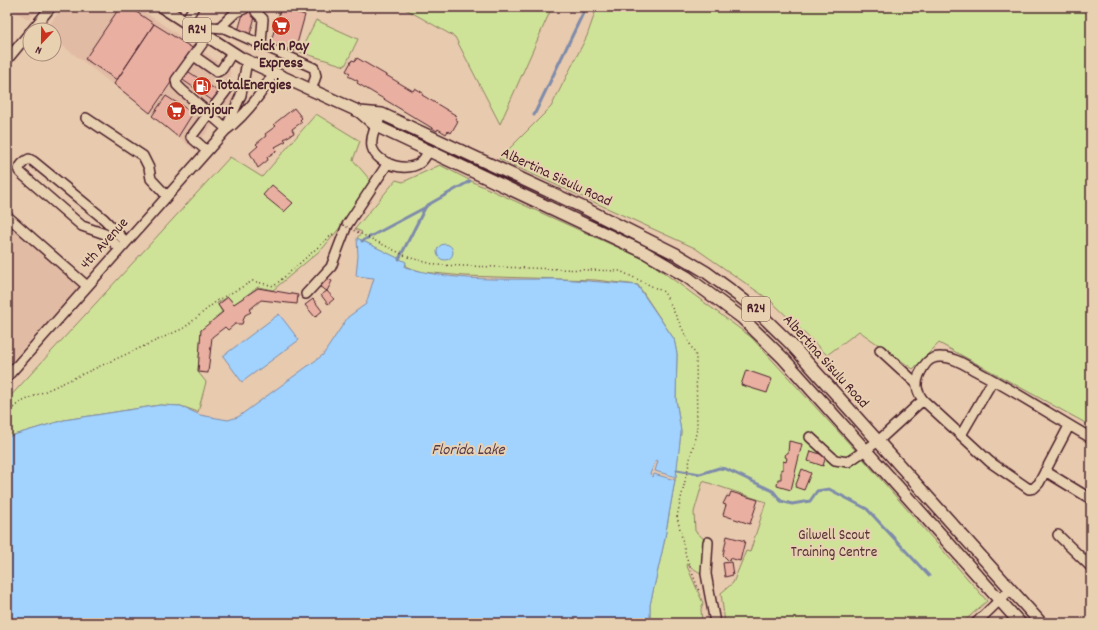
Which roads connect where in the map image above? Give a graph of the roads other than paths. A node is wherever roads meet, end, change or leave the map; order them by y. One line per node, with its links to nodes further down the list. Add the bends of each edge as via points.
1 (51, 7): 6 (street)
2 (162, 7): 7 (main road, Albertina Sisulu Road / R24)
3 (194, 7): 7 (street)
4 (244, 8): 8 (street)
5 (256, 12): 11 (street, via 263,19)
6 (38, 22)
7 (185, 22): 9 (main road, Albertina Sisulu Road / R24)
8 (220, 27): 9 (street); 11 (street)
9 (203, 34): 12 (main road, Albertina Sisulu Road / R24); 13 (street)
10 (22, 42): 14 (street)
11 (261, 43): 18 (street, via 314,68 316,76)
12 (232, 53): 13 (street, via 222,69 217,72); 15 (main road, Albertina Sisulu Road / R24)
13 (194, 56): 20 (street, via 176,80 177,85)
14 (7, 60)
15 (247, 61): 16 (main road, Albertina Sisulu Road / R24); 24 (street, 4th Avenue, via 241,95)
16 (273, 74): 18 (main road, Albertina Sisulu Road / R24); 24 (street, 4th Avenue, via 246,112)
17 (229, 87): 20 (street)
18 (311, 90): 19 (main road, Albertina Sisulu Road / R24)
19 (360, 112): 21 (main road, Albertina Sisulu Road / R24); 23 (main road, Albertina Sisulu Road / R24)
20 (209, 114): 24 (street); 26 (street, via 191,137)
21 (382, 114): 23 (street); 42 (main road, Albertina Sisulu Road / R24, via 636,233 706,272 771,323)
22 (86, 118): 28 (street, via 143,156 151,179)
23 (376, 126): 25 (main road, Albertina Sisulu Road / R24); 27 (street, via 372,146)
24 (226, 130): 26 (street, 4th Avenue)
25 (429, 150): 27 (street, via 422,161 414,166 402,168); 43 (main road, Albertina Sisulu Road / R24, via 644,252 687,277 719,300 763,338)
26 (207, 151): 28 (street, 4th Avenue)
27 (388, 163): 32 (street, via 347,225 331,267)
28 (167, 196): 30 (street, 4th Avenue)
29 (9, 220): 31 (street)
30 (123, 245): 30 (street, via 105,234 82,226 23,175 19,168 28,159 33,161 104,218); 31 (street, 4th Avenue)
31 (87, 286): 34 (street, 4th Avenue)
32 (306, 294)
33 (880, 350): 36 (street)
34 (7, 377)
35 (993, 380): 36 (street, via 960,362 940,356 926,362); 38 (street); 39 (street)
36 (917, 384): 37 (street, via 918,393)
37 (923, 400): 39 (street); 42 (street)
38 (1069, 426): 41 (street); 44 (street)
39 (960, 435): 44 (street, via 990,462 1026,488 1036,487)
40 (810, 437): 43 (street, via 839,462 853,460)
41 (1091, 438)
42 (878, 442): 43 (street); 49 (main road, Albertina Sisulu Road / R24)
43 (866, 451): 50 (main road, Albertina Sisulu Road / R24)
44 (1045, 471): 45 (street)
45 (1091, 499)
46 (1058, 535): 48 (street)
47 (708, 542): 51 (street, via 706,574)
48 (1091, 567)
49 (1011, 590): 50 (street); 54 (main road, Albertina Sisulu Road / R24)
50 (1001, 601): 52 (street); 53 (main road, Albertina Sisulu Road / R24)
51 (715, 623)
52 (976, 623)
53 (1020, 623)
54 (1041, 623)

